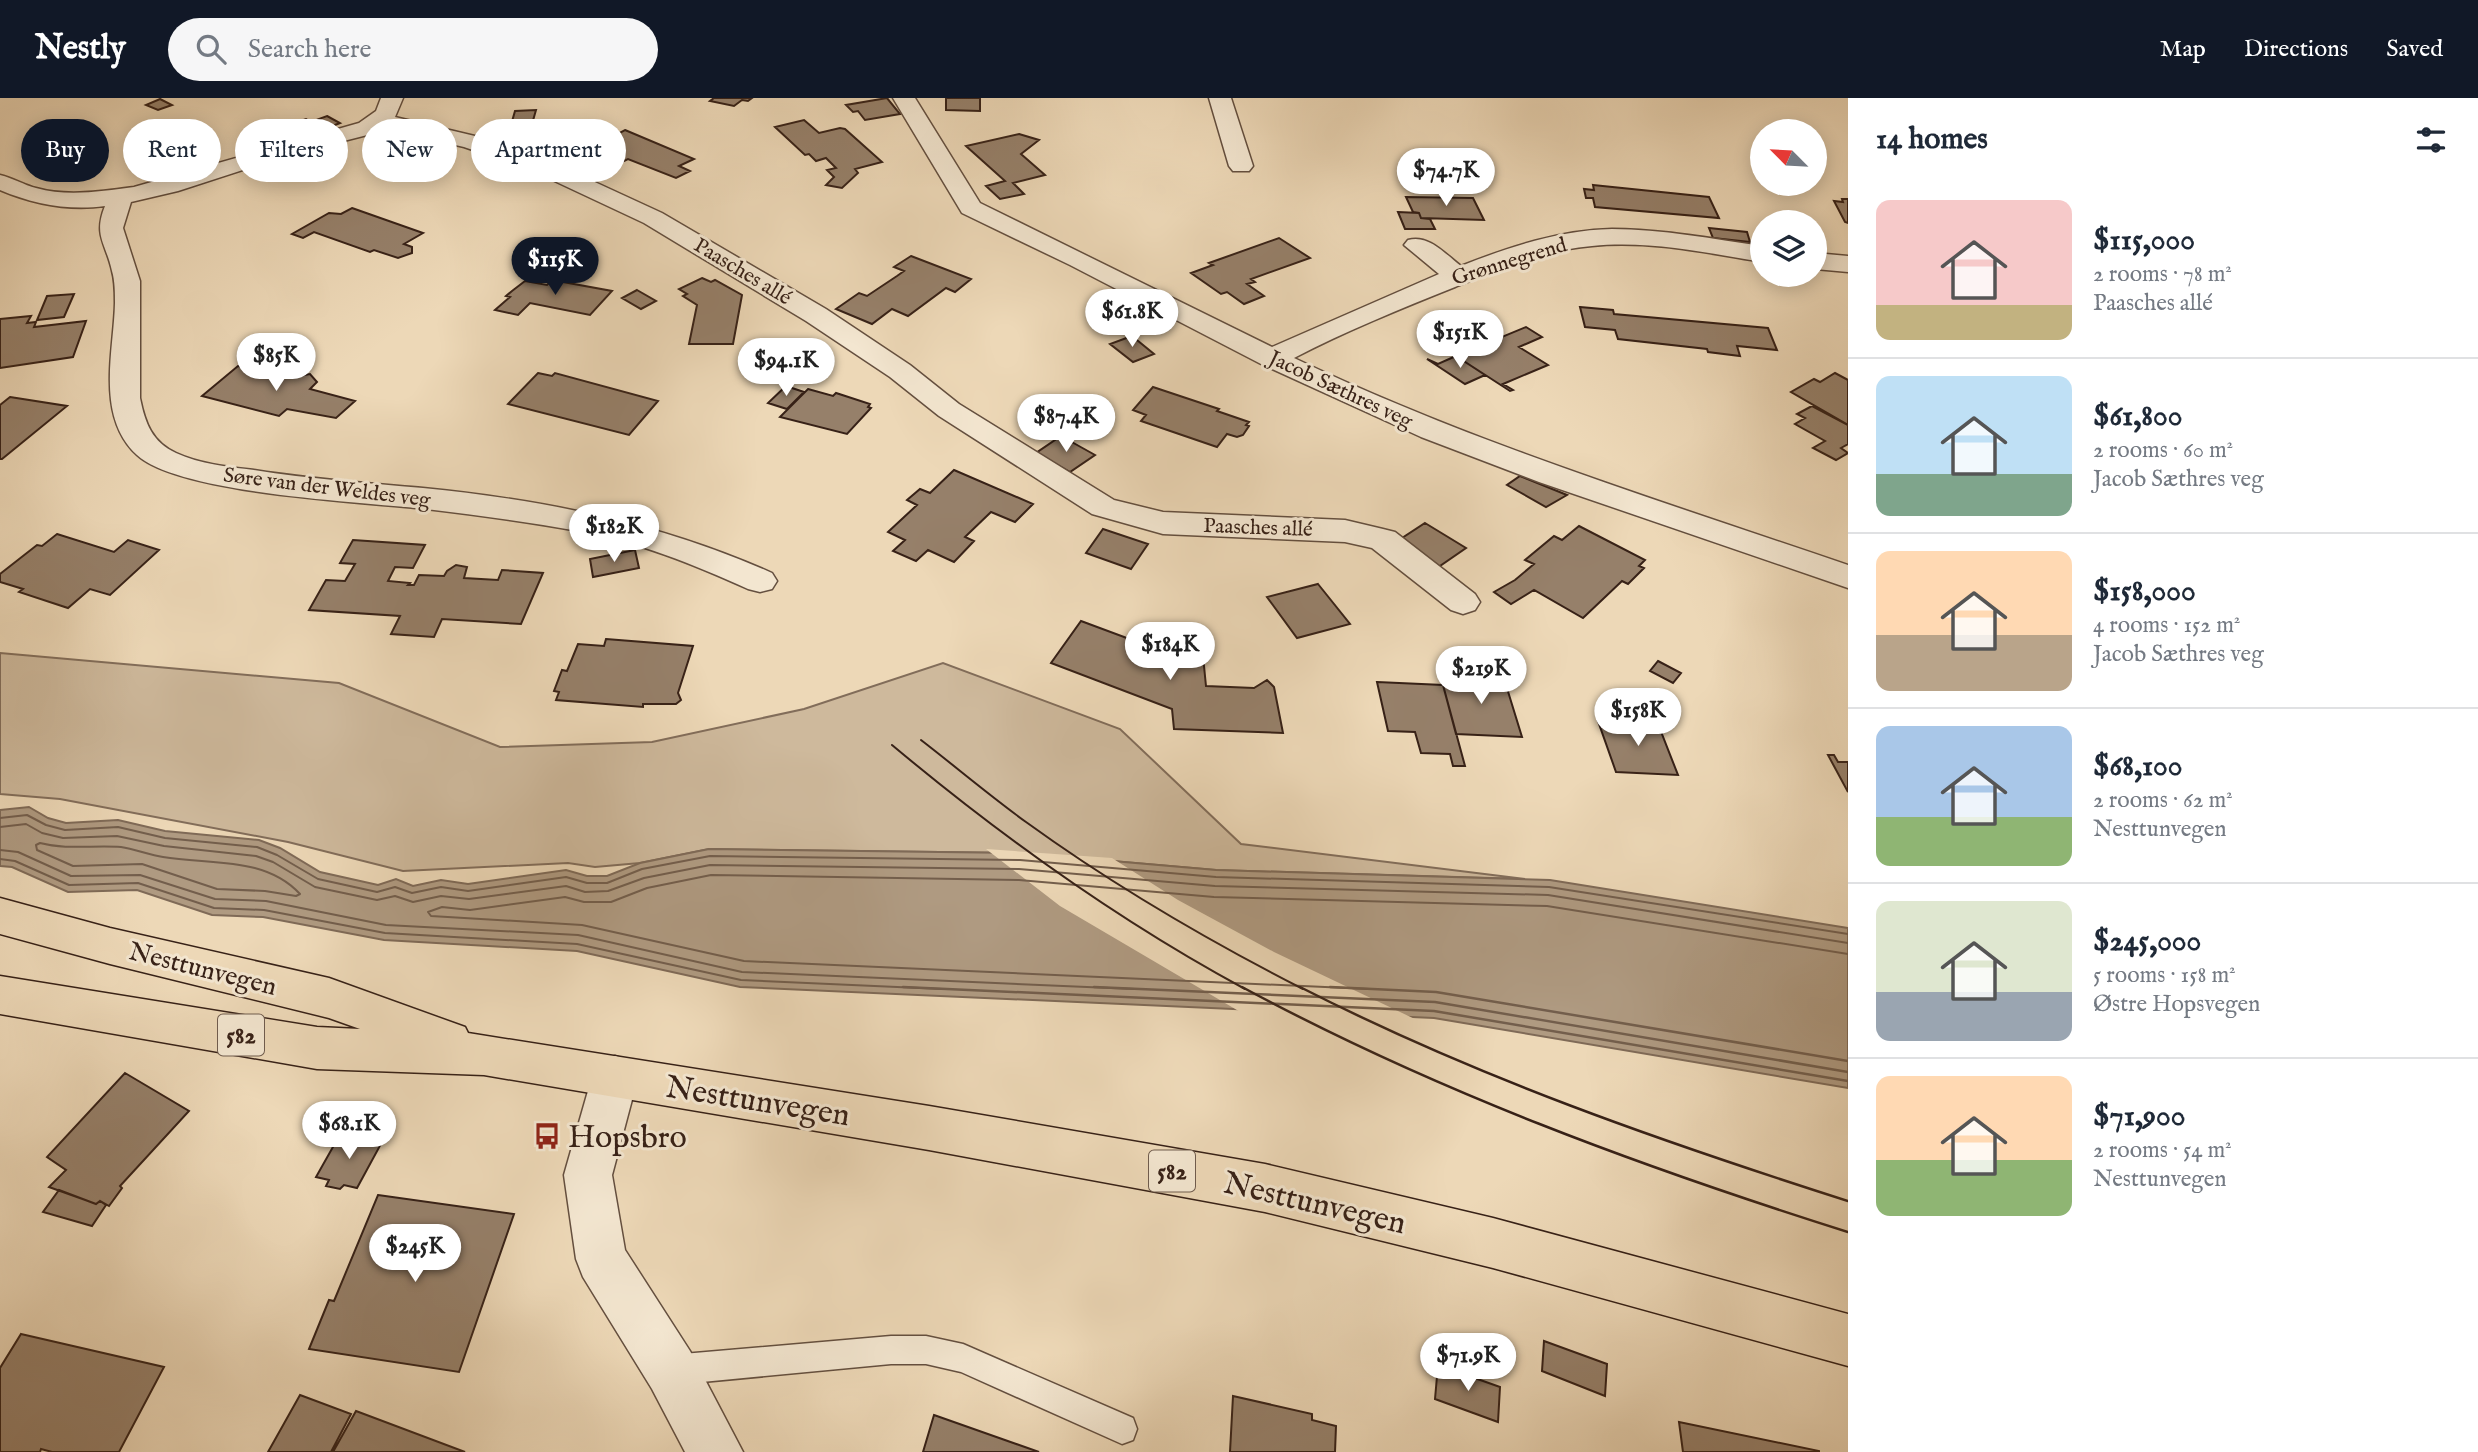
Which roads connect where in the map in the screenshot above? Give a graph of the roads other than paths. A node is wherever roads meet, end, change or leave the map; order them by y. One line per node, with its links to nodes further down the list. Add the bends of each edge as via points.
1 (904, 98): 12 (street, Jacob Sæthres veg, via 971,208 1052,244)
2 (1220, 98): 4 (street)
3 (386, 109): 6 (street, via 367,128); 15 (street, Paasches allé, via 539,165 653,218 816,315 949,410 1104,507 1163,523 1345,531 1383,540)
4 (1241, 166)
5 (0, 182): 6 (street, via 37,197)
6 (120, 198): 14 (street, Søre van der Weldes veg, via 110,231 126,272 124,383 134,430 149,450 197,470 581,521 693,551)
7 (1417, 245): 11 (street)
8 (1750, 253): 11 (street, Grønnegrend, via 1596,237 1556,243)
9 (1827, 262): 10 (street)
10 (1848, 264)
11 (1458, 276): 12 (street, Grønnegrend)
12 (1271, 358): 13 (street, Jacob Sæthres veg, via 1438,432 1630,505)
13 (1848, 577)
14 (760, 581)
15 (1463, 602)
16 (0, 916): 18 (main road, Nesttunvegen / 582, via 329,998)
17 (0, 995): 18 (main road, Nesttunvegen / 582, via 317,1048)
18 (484, 1054): 19 (main road, Nesttunvegen / 582)
19 (615, 1077): 20 (main road, Nesttunvegen / 582, via 1265,1188 1493,1242); 21 (street, via 588,1175 601,1259)
20 (1848, 1340)
21 (671, 1370): 22 (lane, via 926,1350 963,1358); 23 (street)
22 (1122, 1429)
23 (715, 1452)

